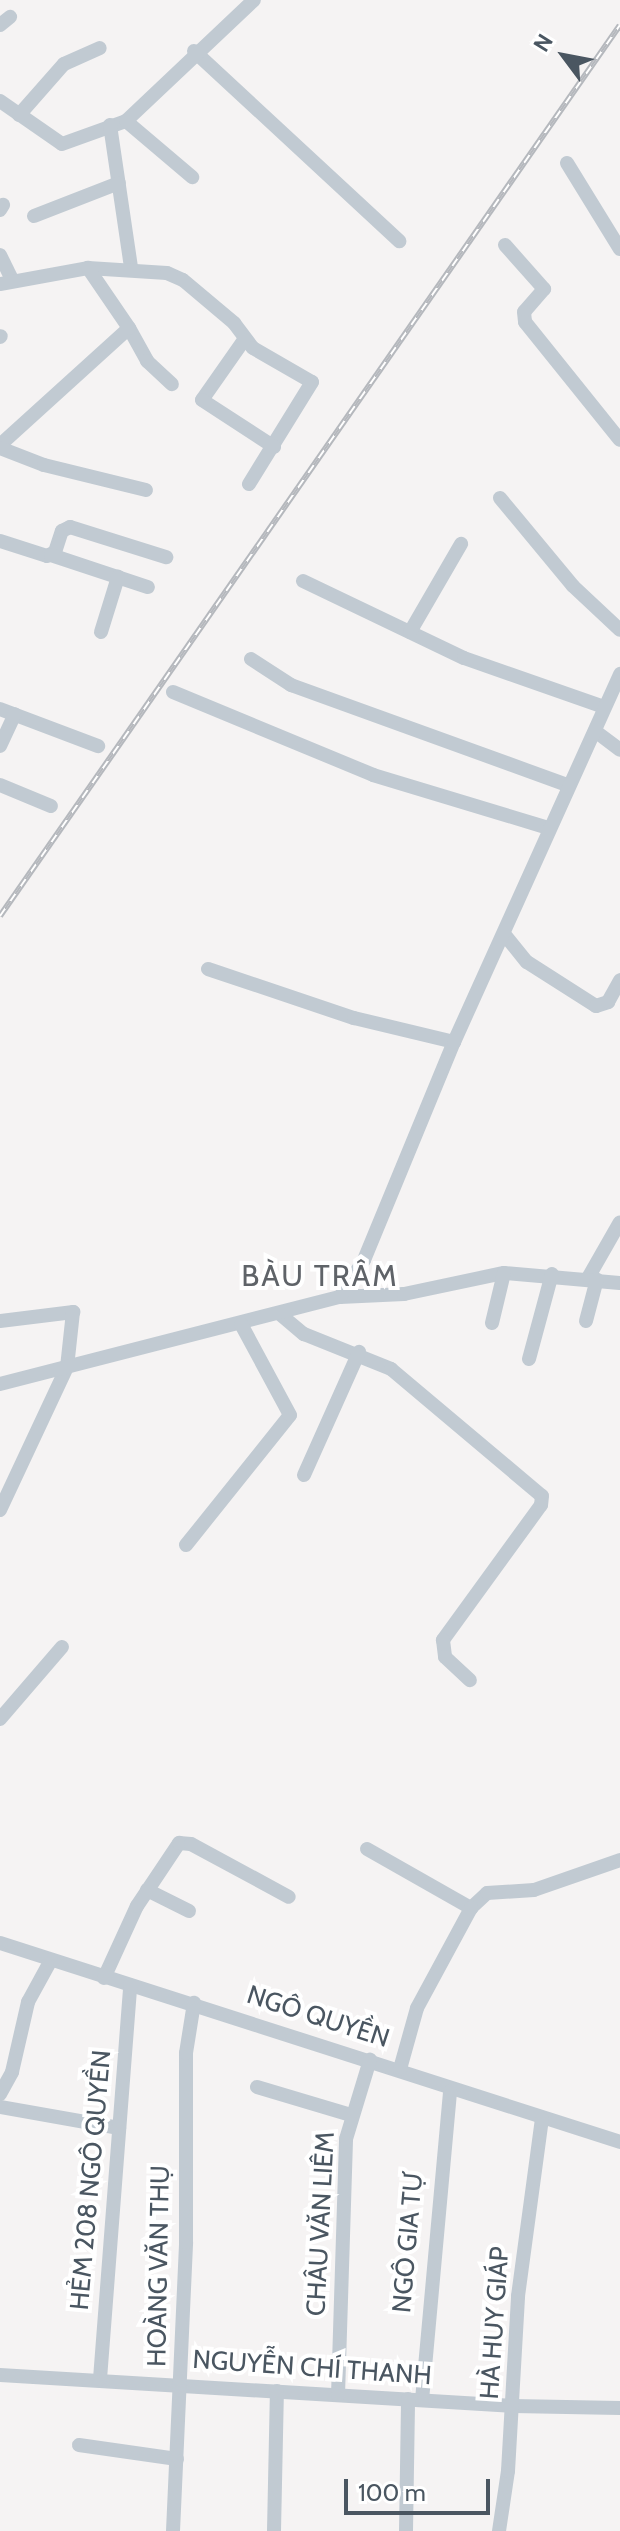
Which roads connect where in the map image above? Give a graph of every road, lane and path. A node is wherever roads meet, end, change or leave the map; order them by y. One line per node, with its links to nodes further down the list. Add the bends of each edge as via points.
1 (254, 0): 3 (street)
2 (100, 48): 5 (street, via 64,64)
3 (194, 51): 6 (street); 12 (street)
4 (0, 101): 5 (street)
5 (19, 115): 7 (street, via 62,144)
6 (126, 121): 7 (street); 9 (street)
7 (110, 125): 10 (street)
8 (567, 163): 14 (street)
9 (192, 177)
10 (119, 183): 11 (street); 16 (street)
11 (34, 216)
12 (399, 241)
13 (505, 245): 22 (street, via 544,289 524,312 525,322)
14 (620, 249)
15 (0, 255): 18 (street)
16 (131, 267): 17 (street); 20 (street, via 183,280 234,323)
17 (88, 268): 18 (street); 19 (street)
18 (6, 282)
19 (129, 328): 21 (street, via 147,361); 23 (street)
20 (244, 340): 24 (street, via 313,384); 24 (street, via 202,400)
21 (172, 384)
22 (620, 440)
23 (0, 446): 26 (street, via 44,465)
24 (274, 447): 25 (street)
25 (249, 484)
26 (146, 490)
27 (500, 498): 35 (street, via 573,586)
28 (0, 541): 30 (street)
29 (461, 544): 37 (street)
30 (51, 555): 31 (street, via 62,531 70,527); 32 (street)
31 (166, 557)
32 (118, 577): 34 (street); 36 (street)
33 (303, 581): 37 (street)
34 (148, 587)
35 (620, 630)
36 (101, 632)
37 (410, 632): 41 (street, via 464,658)
38 (251, 659): 48 (street, via 291,685)
39 (620, 674): 41 (street)
40 (173, 692): 50 (street, via 373,775)
41 (604, 707): 43 (street)
42 (7, 712): 44 (street); 45 (street)
43 (595, 731): 46 (street); 48 (street)
44 (0, 746)
45 (98, 746)
46 (620, 750)
47 (0, 785): 49 (street)
48 (567, 785): 50 (street)
49 (51, 806)
50 (549, 828): 51 (street)
51 (504, 934): 53 (street, via 527,962 596,1006 608,1002); 54 (street)
52 (208, 969): 54 (street, via 354,1018)
53 (620, 980)
54 (454, 1042): 60 (street, via 364,1260)
55 (620, 1222): 58 (street)
56 (504, 1273): 57 (street); 60 (street, via 404,1294); 64 (street)
57 (552, 1274): 58 (street); 67 (street)
58 (593, 1279): 59 (street); 63 (street)
59 (620, 1283)
60 (340, 1297): 61 (street)
61 (281, 1315): 65 (street); 66 (street, via 304,1334)
62 (0, 1321): 68 (street, via 73,1312)
63 (586, 1321)
64 (492, 1323)
65 (241, 1324): 68 (street); 72 (street, via 290,1415)
66 (359, 1352): 70 (street); 74 (street, via 406,1380 542,1496 541,1505 443,1640 445,1657)
67 (529, 1359)
68 (67, 1367): 69 (street); 71 (street)
69 (0, 1384)
70 (304, 1475)
71 (0, 1510)
72 (186, 1545)
73 (62, 1647): 75 (street)
74 (470, 1680)
75 (0, 1719)
76 (367, 1849): 80 (street)
77 (620, 1860): 80 (street, via 534,1890 477,1896)
78 (147, 1890): 79 (street, via 174,1846 184,1842); 81 (street); 84 (street)
79 (289, 1897)
80 (471, 1908): 88 (street, via 417,2008)
81 (189, 1911)
82 (0, 1943): 83 (street, NGÔ QUYỀN)
83 (51, 1960): 84 (street, NGÔ QUYỀN); 91 (street, via 28,2002 12,2072)
84 (104, 1978): 85 (street, NGÔ QUYỀN)
85 (130, 1985): 86 (street, NGÔ QUYỀN); 95 (street, HẺM 208 NGÔ QUYỀN)
86 (194, 2003): 87 (street, NGÔ QUYỀN); 99 (street, HOÀNG VĂN THỤ, via 186,2053)
87 (370, 2060): 88 (street, NGÔ QUYỀN); 93 (street, CHÂU VĂN LIÊM)
88 (400, 2069): 90 (street, NGÔ QUYỀN)
89 (257, 2087): 93 (street)
90 (450, 2091): 94 (street, NGÔ QUYỀN); 102 (street, NGÔ GIA TỰ)
91 (0, 2094)
92 (0, 2107): 95 (street)
93 (351, 2115): 101 (street, CHÂU VĂN LIÊM, via 340,2215)
94 (542, 2119): 96 (street, NGÔ QUYỀN); 103 (street, HÀ HUY GIÁP, via 518,2296)
95 (119, 2128): 98 (street, HẺM 208 NGÔ QUYỀN)
96 (620, 2142)
97 (0, 2375): 98 (street, NGUYỄN CHÍ THANH)
98 (100, 2379): 99 (street, NGUYỄN CHÍ THANH)
99 (180, 2384): 100 (street, NGUYỄN CHÍ THANH); 106 (street, HOÀNG VĂN THỤ)
100 (277, 2391): 101 (street, NGUYỄN CHÍ THANH); 108 (street)
101 (338, 2395): 102 (street, NGUYỄN CHÍ THANH)
102 (415, 2400): 103 (street, NGUYỄN CHÍ THANH); 109 (street, NGÔ GIA TỰ)
103 (513, 2406): 104 (street, NGUYỄN CHÍ THANH); 110 (street, HÀ HUY GIÁP)
104 (620, 2408)
105 (79, 2445): 106 (street)
106 (177, 2459): 107 (street, HOÀNG VĂN THỤ)
107 (173, 2531)
108 (274, 2531)
109 (406, 2531)
110 (499, 2531)

